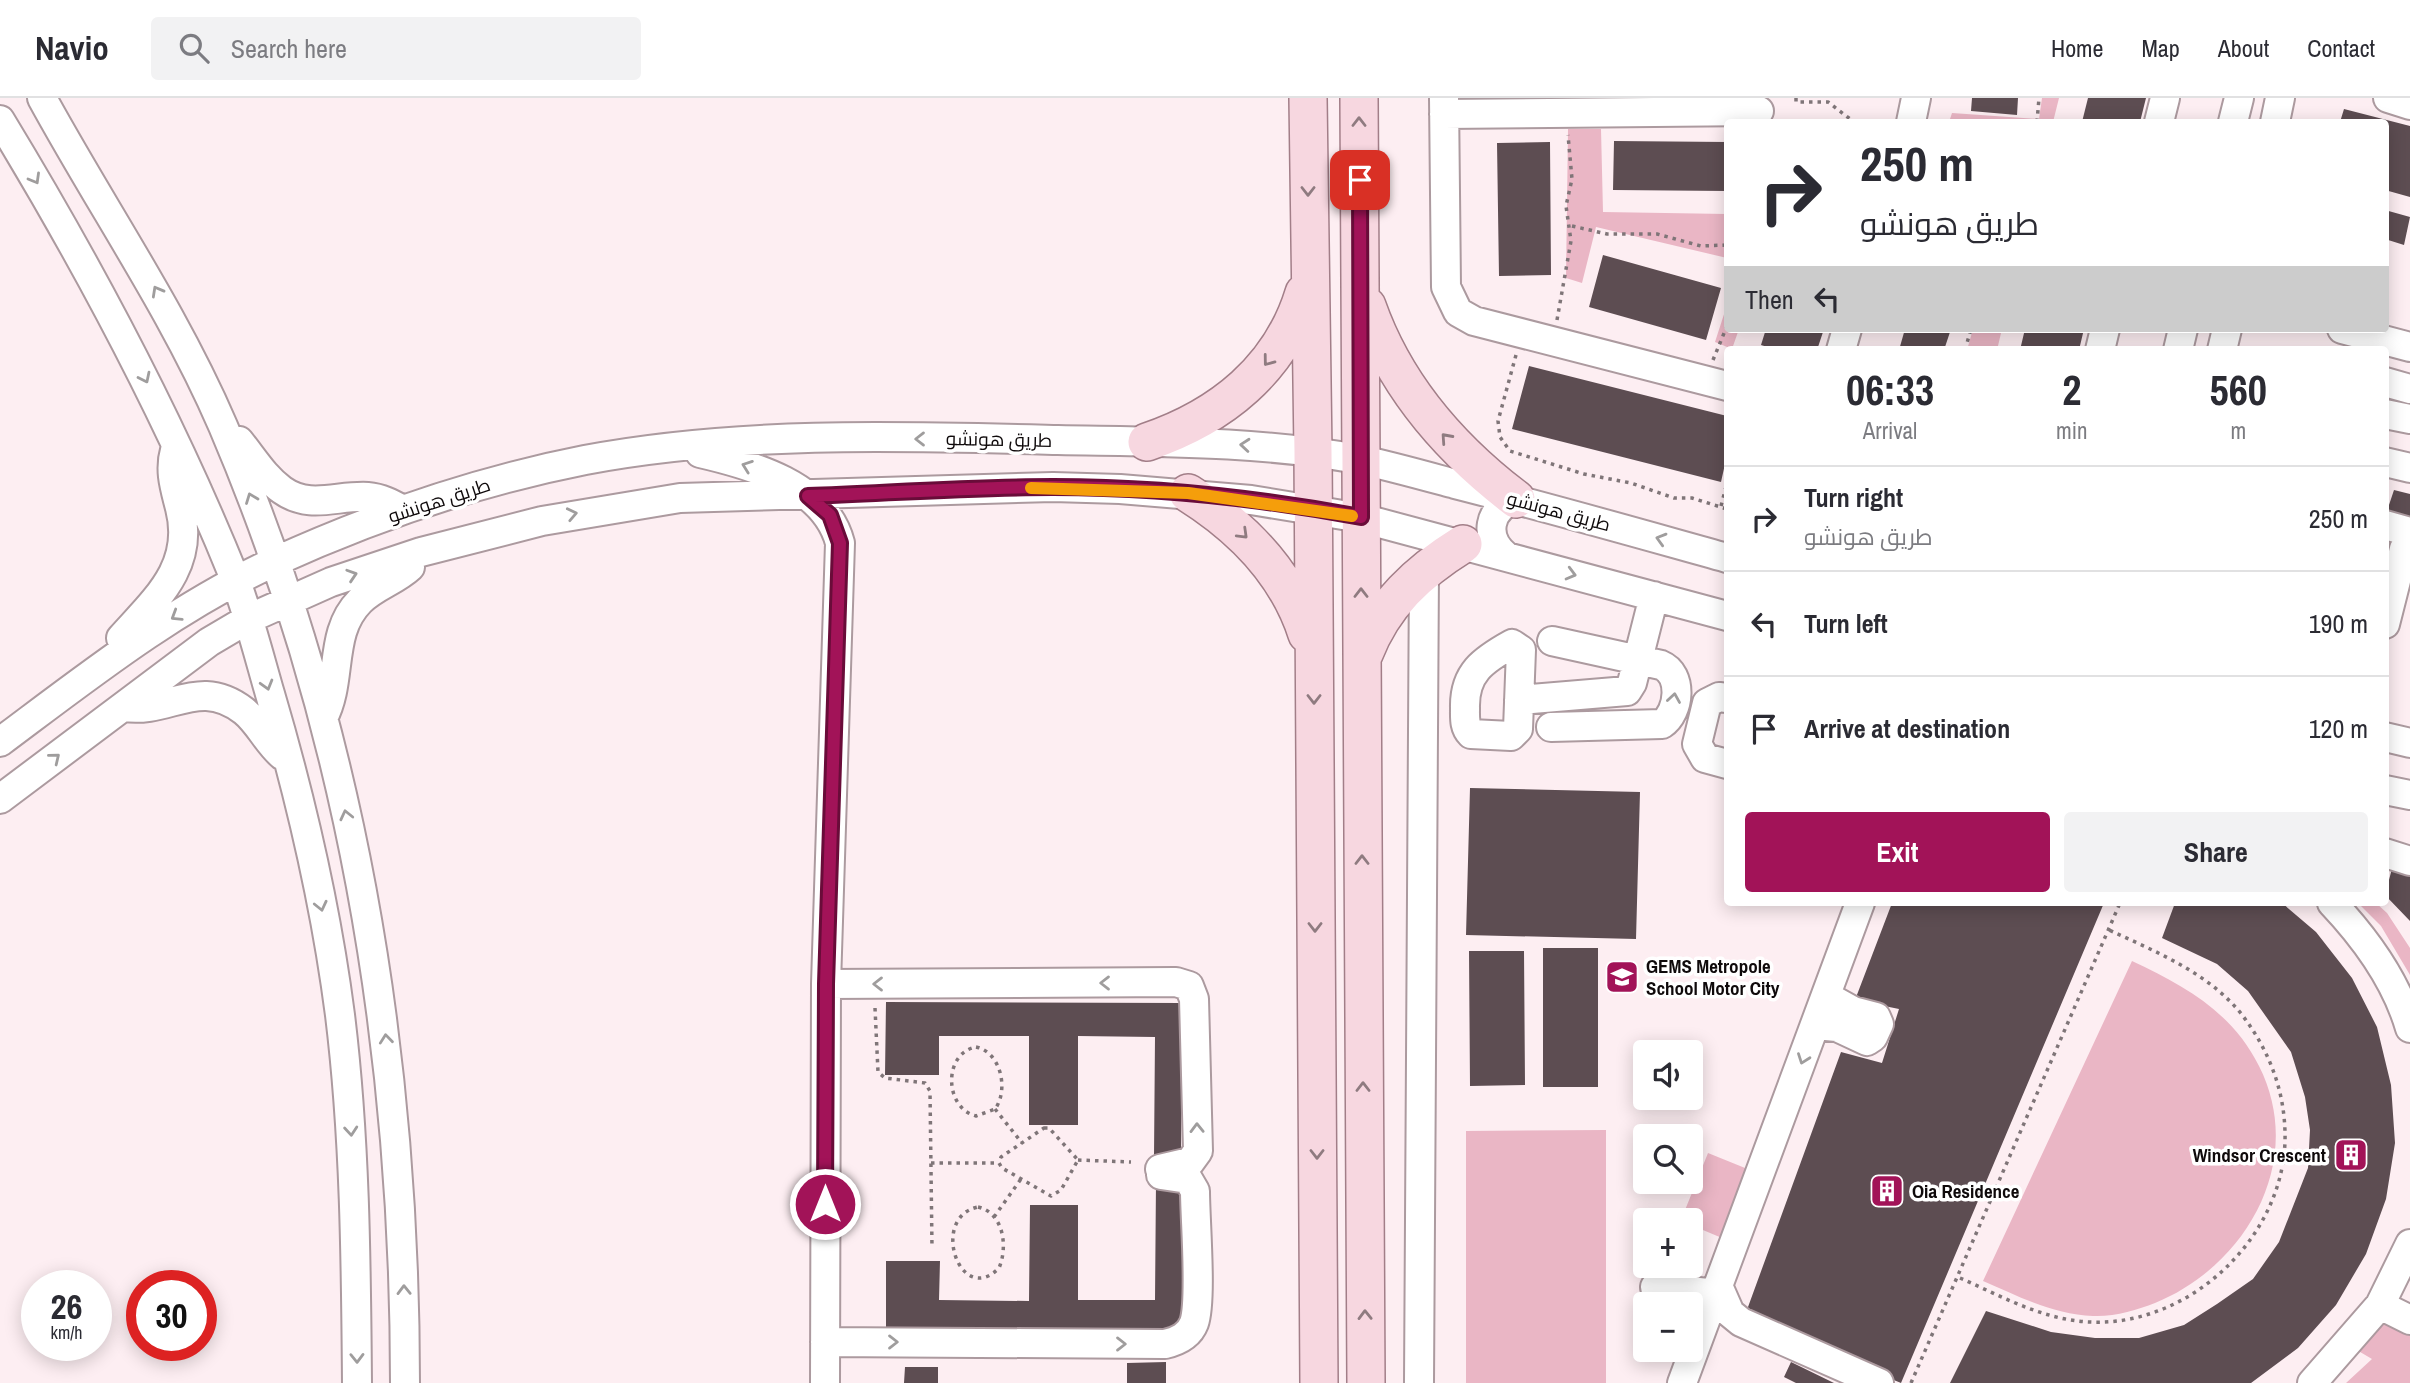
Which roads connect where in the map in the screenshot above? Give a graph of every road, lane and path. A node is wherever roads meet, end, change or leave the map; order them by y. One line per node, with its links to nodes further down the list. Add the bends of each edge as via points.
1 (42, 98): 34 (street, one-way to 1, via 149,276)
2 (1308, 98): 22 (main road, one-way to 22)
3 (1359, 98): 23 (main road, one-way to 3)
4 (1797, 98): 14 (path, via 1796,102 1828,102)
5 (1916, 98): 15 (street)
6 (2039, 98): 16 (path)
7 (2165, 98): 17 (street)
8 (2280, 98): 18 (street)
9 (2388, 98): 10 (street)
10 (2410, 105)
11 (1444, 106): 13 (street); 24 (street, via 1448,296 1465,318)
12 (1759, 111): 13 (street)
13 (1566, 113): 20 (path, via 1572,179 1566,206)
14 (1850, 119)
15 (1912, 119)
16 (2037, 119)
17 (2160, 119)
18 (2276, 119)
19 (0, 120): 36 (street, one-way to 36, via 116,318)
20 (1571, 225): 21 (path, via 1607,234 1657,234 1701,246); 26 (path)
21 (1724, 245)
22 (1308, 278): 35 (main road, one-way to 35, via 1287,334 1251,383 1203,419); 38 (main road)
23 (1360, 288): 39 (main road); 44 (main road, one-way to 23, via 1474,466 1420,407 1380,338)
24 (1522, 332): 26 (street); 45 (path, via 1498,421 1500,437 1510,451 1663,495)
25 (2351, 333): 27 (street)
26 (1553, 340): 30 (street)
27 (2375, 344): 28 (street)
28 (2410, 347)
29 (2389, 383): 31 (street)
30 (1724, 385)
31 (2410, 388)
32 (2389, 415): 33 (street)
33 (2410, 419)
34 (223, 426): 48 (street, via 263,474 302,500 369,497); 57 (street, one-way to 34)
35 (1147, 442): 37 (street, طريق هونشو, one-way to 37, via 821,439); 38 (street, طريق هونشو, one-way to 35)
36 (177, 444): 59 (street); 69 (street, via 172,478 184,530 178,566 166,589)
37 (670, 448): 42 (street, one-way to 37, via 737,462); 48 (street, طريق هونشو, via 548,468)
38 (1313, 452): 39 (street, طريق هونشو); 46 (main road)
39 (1361, 460): 44 (street, طريق هونشو); 49 (main road)
40 (1188, 493): 42 (street, via 1053,487); 46 (street); 66 (main road, one-way to 66, via 1245,535 1268,561 1287,590)
41 (1724, 494): 45 (path)
42 (808, 496): 43 (street); 55 (street, via 830,515)
43 (771, 497): 53 (street, one-way to 43, via 593,510 704,496); 55 (street, via 812,520)
44 (1516, 499): 54 (street, via 1499,507 1491,524 1493,542); 56 (street, طريق هونشو, one-way to 44)
45 (1721, 506): 47 (path)
46 (1313, 508): 49 (street); 66 (main road)
47 (1724, 508)
48 (403, 510): 57 (street, طريق هونشو)
49 (1361, 517): 52 (street); 68 (main road, one-way to 49)
50 (2389, 528): 51 (street)
51 (2407, 541): 62 (street)
52 (1463, 544): 54 (street); 58 (main road)
53 (421, 552): 61 (street, one-way to 53); 73 (street, via 407,570 373,590 351,612 340,638 332,698)
54 (1506, 556): 60 (street, one-way to 60)
55 (840, 557): 90 (street)
56 (1724, 557)
57 (275, 562): 59 (street, طريق هونشو); 61 (street)
58 (1424, 570): 68 (main road, via 1386,611); 119 (street)
59 (236, 582): 64 (street); 69 (street, طريق هونشو, one-way to 69, via 156,628)
60 (1649, 595): 63 (street); 67 (street)
61 (289, 601): 64 (street); 73 (street)
62 (2389, 609)
63 (1724, 615)
64 (248, 619): 72 (street, via 184,659); 79 (street, one-way to 79)
65 (1552, 641): 67 (street)
66 (1313, 655): 117 (main road, one-way to 117)
67 (1634, 659): 70 (street, via 1631,686); 70 (street, via 1622,682 1519,694); 74 (street, one-way to 67, via 1654,726 1672,713 1675,676 1666,667)
68 (1361, 662): 118 (main road, one-way to 68)
69 (93, 673): 77 (street)
70 (1618, 692): 74 (street)
71 (1724, 698): 80 (street, via 1707,703 1697,744 1705,758)
72 (124, 707): 79 (street, via 154,707 198,695 225,699 247,714); 83 (street, one-way to 72)
73 (323, 718): 115 (street, one-way to 73, via 402,1212 383,1010 358,868)
74 (1619, 726): 75 (street)
75 (1551, 727)
76 (2389, 738): 78 (street)
77 (0, 742)
78 (2410, 743)
79 (290, 762): 114 (street, one-way to 114, via 340,1014 352,1154)
80 (1724, 763)
81 (2389, 791): 82 (street)
82 (2410, 795)
83 (0, 799)
84 (2389, 854): 85 (street)
85 (2410, 861)
86 (1859, 906): 92 (street)
87 (2119, 906): 89 (path)
88 (2335, 906): 94 (street, via 2361,935 2389,978)
89 (2109, 930): 105 (path); 105 (path, via 2221,991 2268,1055 2281,1093 2286,1133 2281,1174 2266,1214 2248,1244 2216,1277 2168,1307 2135,1318 2066,1320 2041,1314)
90 (826, 984): 91 (street); 112 (street)
91 (874, 984): 99 (path, via 877,1068 885,1078 928,1085); 112 (street, one-way to 91, via 1165,1344 1188,1334 1196,1311 1195,1191 1188,1178 1160,1172 1190,1162 1198,1151 1194,999 1189,986 1176,982)
92 (1826, 996): 93 (street); 93 (street, via 1876,1017 1879,1024 1867,1041 1837,1027)
93 (1815, 1025): 107 (street, one-way to 107)
94 (2410, 1028)
95 (995, 1109): 95 (path, via 1002,1091 998,1066 989,1052 971,1048 953,1072 953,1094 968,1114 984,1115); 96 (path)
96 (1022, 1143): 97 (path, via 1048,1127); 100 (path)
97 (1078, 1160): 98 (path); 101 (path, via 1055,1195)
98 (1131, 1162)
99 (931, 1163): 100 (path); 104 (path)
100 (999, 1163): 101 (path)
101 (1021, 1179): 102 (path)
102 (994, 1217): 102 (path, via 984,1209 972,1208 954,1233 954,1255 970,1276 986,1278 999,1268 1004,1244)
103 (2410, 1244): 108 (street)
104 (932, 1248)
105 (1960, 1278): 123 (path)
106 (1655, 1287): 107 (street)
107 (1717, 1291): 110 (street); 122 (street, via 1741,1322)
108 (2380, 1305): 109 (street); 124 (street)
109 (2410, 1320)
110 (1703, 1330)
111 (1703, 1337): 121 (street, via 1731,1328)
112 (825, 1342): 116 (street)
113 (1690, 1362): 120 (street)
114 (357, 1383)
115 (405, 1383)
116 (825, 1383)
117 (1319, 1383)
118 (1366, 1383)
119 (1419, 1383)
120 (1682, 1383)
121 (1864, 1383)
122 (1879, 1383)
123 (1911, 1383)
124 (2312, 1383)

